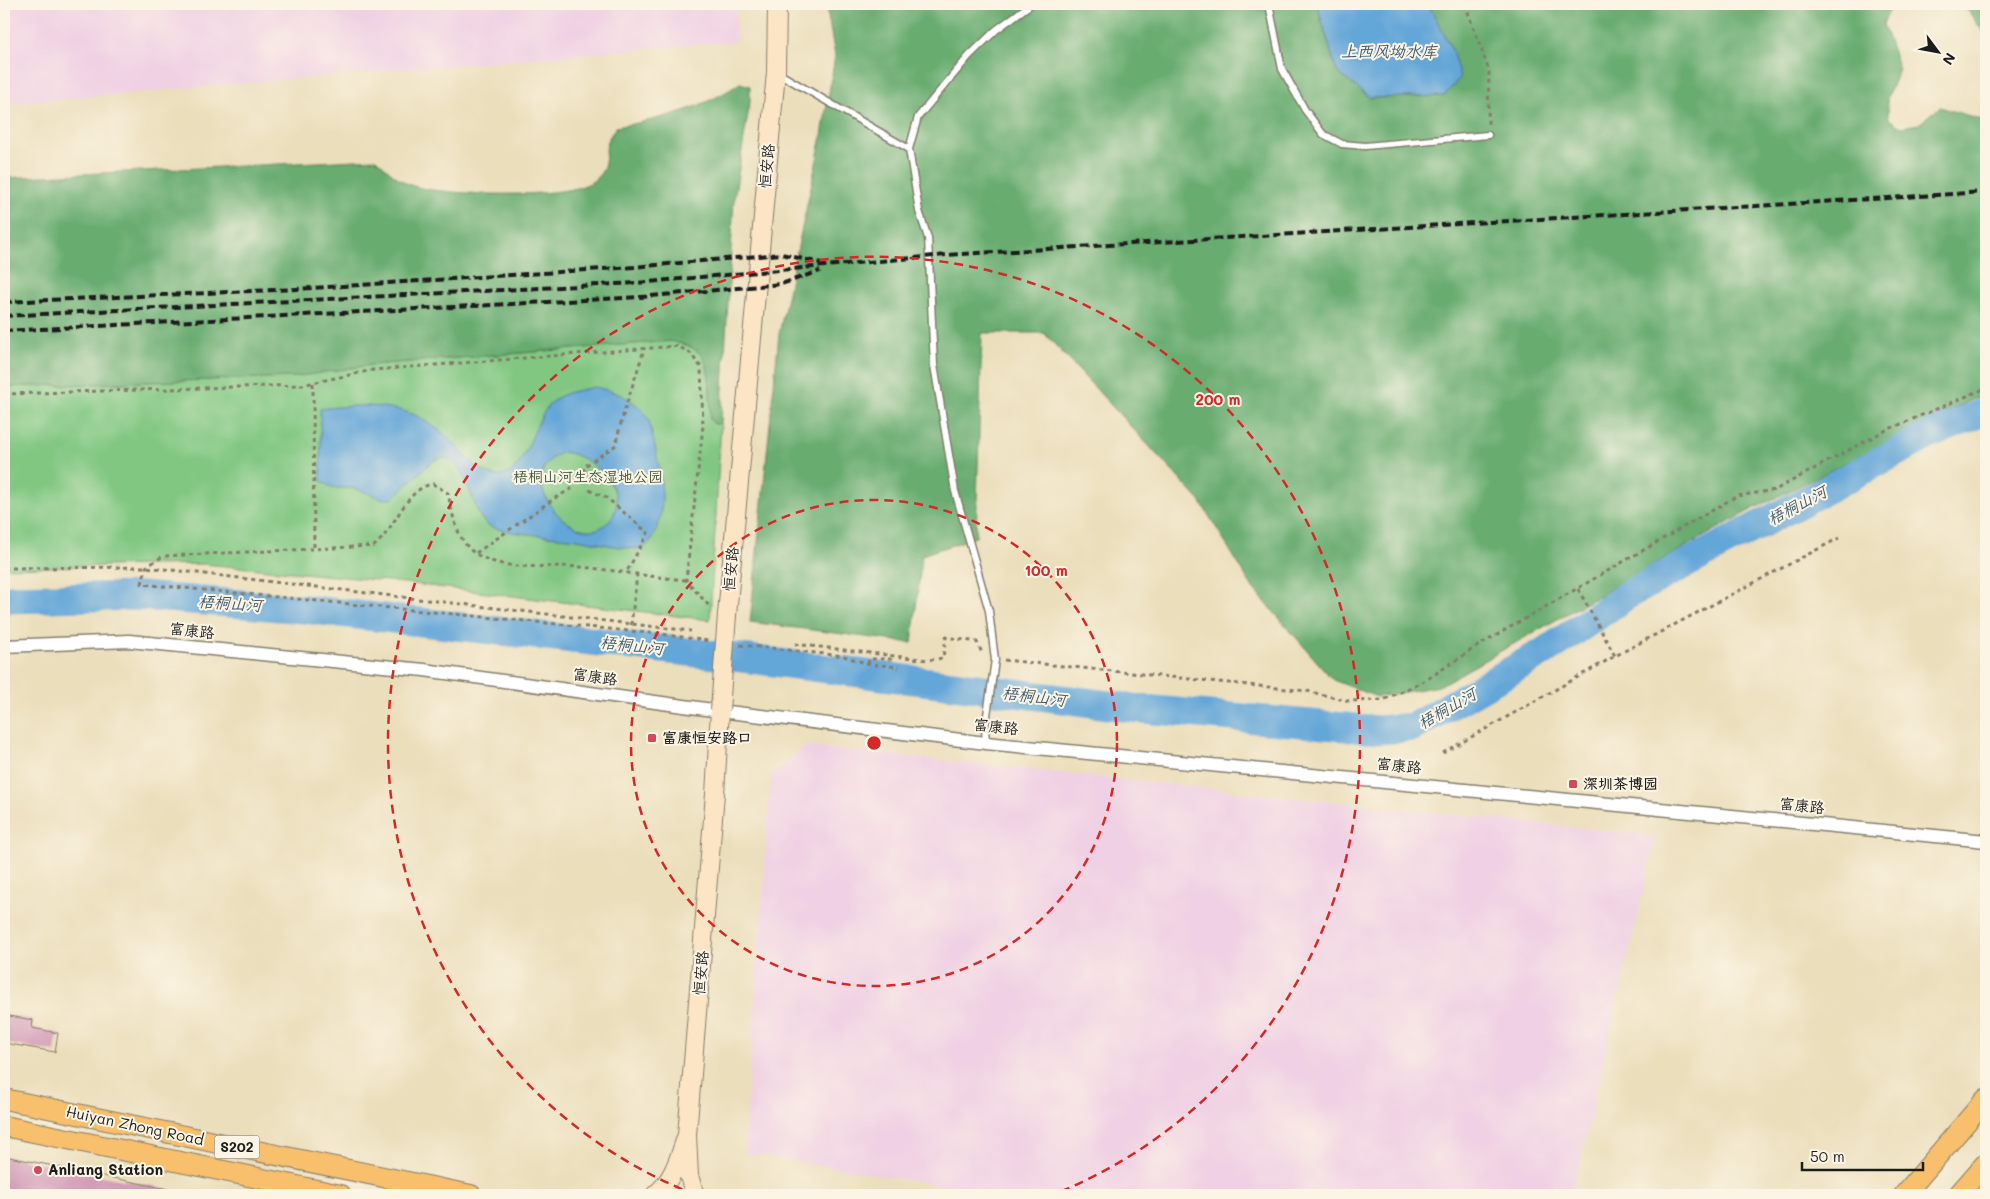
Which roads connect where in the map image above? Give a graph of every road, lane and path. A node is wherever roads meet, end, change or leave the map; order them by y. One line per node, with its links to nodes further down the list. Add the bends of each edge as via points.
1 (777, 4): 5 (street, 恒安路)
2 (1031, 4): 7 (lane, via 996,30 918,117)
3 (1269, 4): 6 (lane, via 1282,69 1323,134 1342,144 1365,146)
4 (1465, 4): 6 (path, via 1489,71)
5 (776, 72): 7 (lane); 24 (street, 恒安路)
6 (1488, 135)
7 (910, 149): 36 (lane, via 919,210 928,238 934,366 954,482 989,611)
8 (644, 348): 9 (path, via 372,370); 12 (path, via 620,421 616,445 585,466); 22 (path, via 677,346 688,352 701,367 702,426)
9 (313, 383): 11 (path); 16 (path)
10 (1986, 388): 23 (path, via 1882,432 1775,490 1737,496)
11 (4, 394)
12 (581, 480)
13 (573, 488): 17 (path)
14 (589, 490): 20 (path, via 607,498 648,532)
15 (1839, 538): 35 (path)
16 (314, 549): 17 (path, via 374,546 384,539 419,490 433,484 448,493 460,535); 18 (path, via 163,556)
17 (476, 554): 20 (path, via 515,566 579,567)
18 (146, 567): 19 (path); 25 (path); 28 (path, via 142,584)
19 (4, 568)
20 (626, 574): 21 (path)
21 (637, 575): 22 (path); 25 (path)
22 (686, 580): 24 (path, via 715,613)
23 (1578, 588): 35 (path); 36 (path, via 1426,680 1383,700 1349,701 1307,691)
24 (727, 614): 39 (street, 恒安路, bridge)
25 (631, 625): 26 (path)
26 (657, 628): 27 (path); 28 (path)
27 (691, 631)
28 (660, 634): 29 (path)
29 (716, 642)
30 (977, 642): 34 (path, via 946,637 943,658 928,660)
31 (795, 644): 34 (path)
32 (735, 645): 37 (path, via 844,656)
33 (4, 646): 39 (street, 富康路, via 128,641 424,670)
34 (892, 655): 37 (path, via 891,659 869,659)
35 (1615, 656): 41 (path)
36 (995, 660): 40 (lane, via 985,729)
37 (868, 664): 38 (path)
38 (899, 667)
39 (720, 710): 40 (street, 富康路); 46 (street, 恒安路)
40 (986, 743): 42 (street, 富康路)
41 (1443, 753)
42 (1986, 841)
43 (1986, 1099): 52 (main road)
44 (4, 1100): 49 (main road, Huiyan Zhong Road / S202)
45 (4, 1126): 48 (main road, Huiyan Zhong Road / S202)
46 (687, 1135): 50 (street, via 675,1169); 51 (street, via 689,1176)
47 (1986, 1163): 53 (main road)
48 (341, 1195)
49 (471, 1195)
50 (655, 1195)
51 (695, 1195)
52 (1904, 1195)
53 (1958, 1195)

